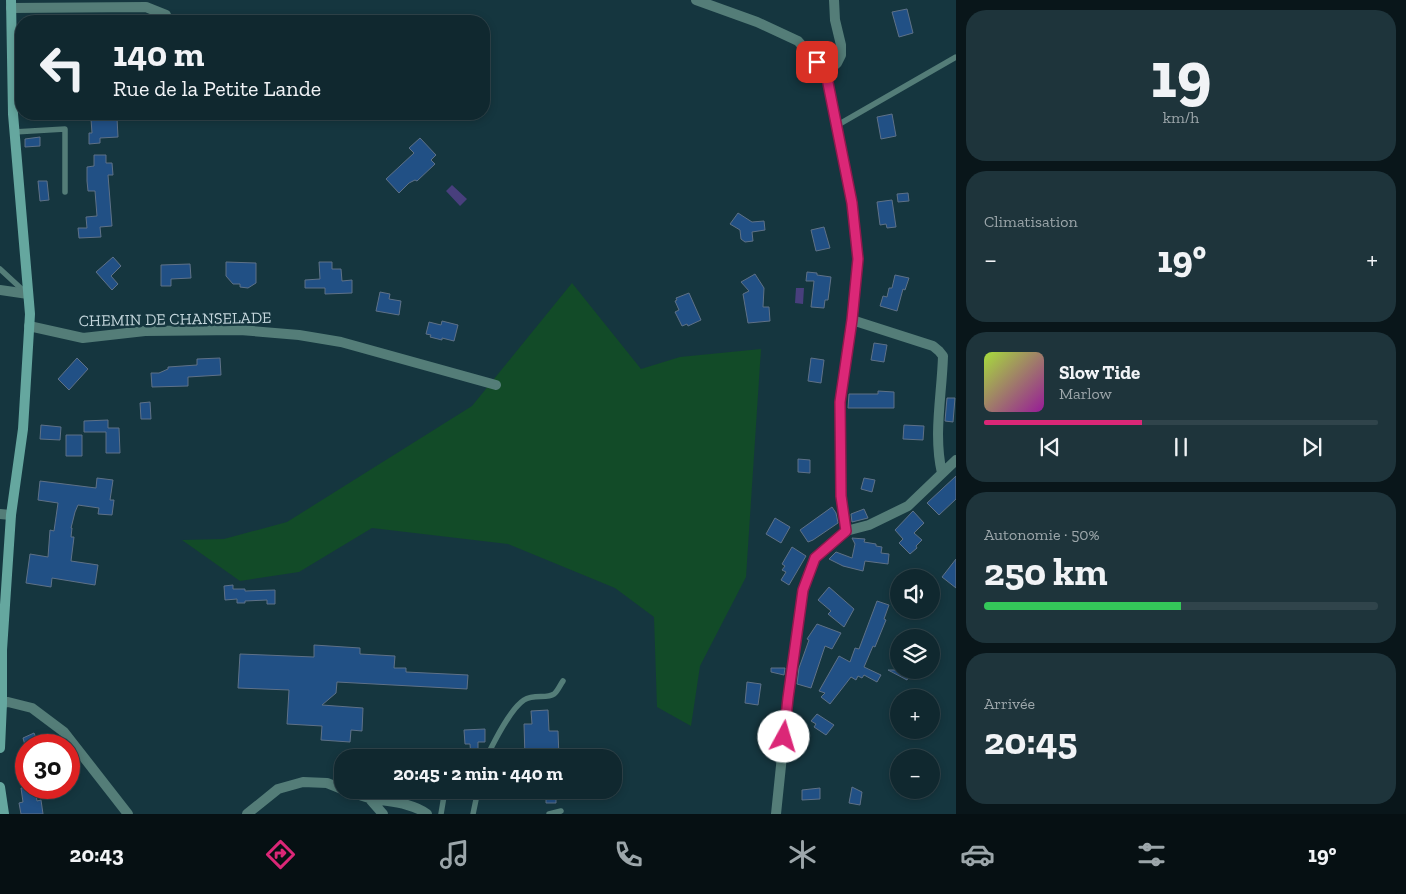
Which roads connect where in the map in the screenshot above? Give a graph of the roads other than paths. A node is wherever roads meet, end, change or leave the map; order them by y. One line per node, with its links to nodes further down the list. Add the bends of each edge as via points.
1 (696, 0): 6 (street, via 798,41)
2 (834, 0): 6 (street, via 841,55)
3 (11, 4): 4 (street, via 146,8); 8 (street)
4 (166, 15)
5 (956, 57): 7 (lane)
6 (826, 73): 7 (street)
7 (836, 126): 13 (street, via 852,203 858,259)
8 (14, 132): 9 (lane, via 65,129); 12 (street)
9 (65, 192)
10 (0, 269): 12 (lane)
11 (0, 290): 12 (street)
12 (28, 294): 14 (street)
13 (852, 320): 17 (street, via 933,346 943,356 938,456); 20 (street, via 840,402 841,496)
14 (29, 326): 15 (street, CHEMIN DE CHANSELADE, via 83,338 145,331 240,330 299,334 341,342); 19 (street, via 23,428)
15 (496, 385)
16 (956, 460): 17 (street)
17 (942, 473): 20 (street, via 908,506 869,525)
18 (0, 514): 19 (street)
19 (11, 516): 22 (street, via 2,650)
20 (846, 531): 40 (street, via 815,558 803,590)
21 (563, 681): 24 (lane, via 554,694 532,696 518,705)
22 (2, 703): 23 (street); 33 (street, via 32,708 64,732)
23 (0, 748)
24 (491, 749)
25 (334, 786): 34 (street, via 303,782 278,788)
26 (0, 787): 32 (street)
27 (370, 799): 35 (street)
28 (379, 799): 36 (street, via 421,809)
29 (444, 799): 37 (lane)
30 (476, 799): 38 (lane)
31 (561, 812): 39 (lane)
32 (4, 814)
33 (128, 814)
34 (247, 814)
35 (383, 814)
36 (427, 814)
37 (441, 814)
38 (473, 814)
39 (549, 814)
40 (776, 814)

